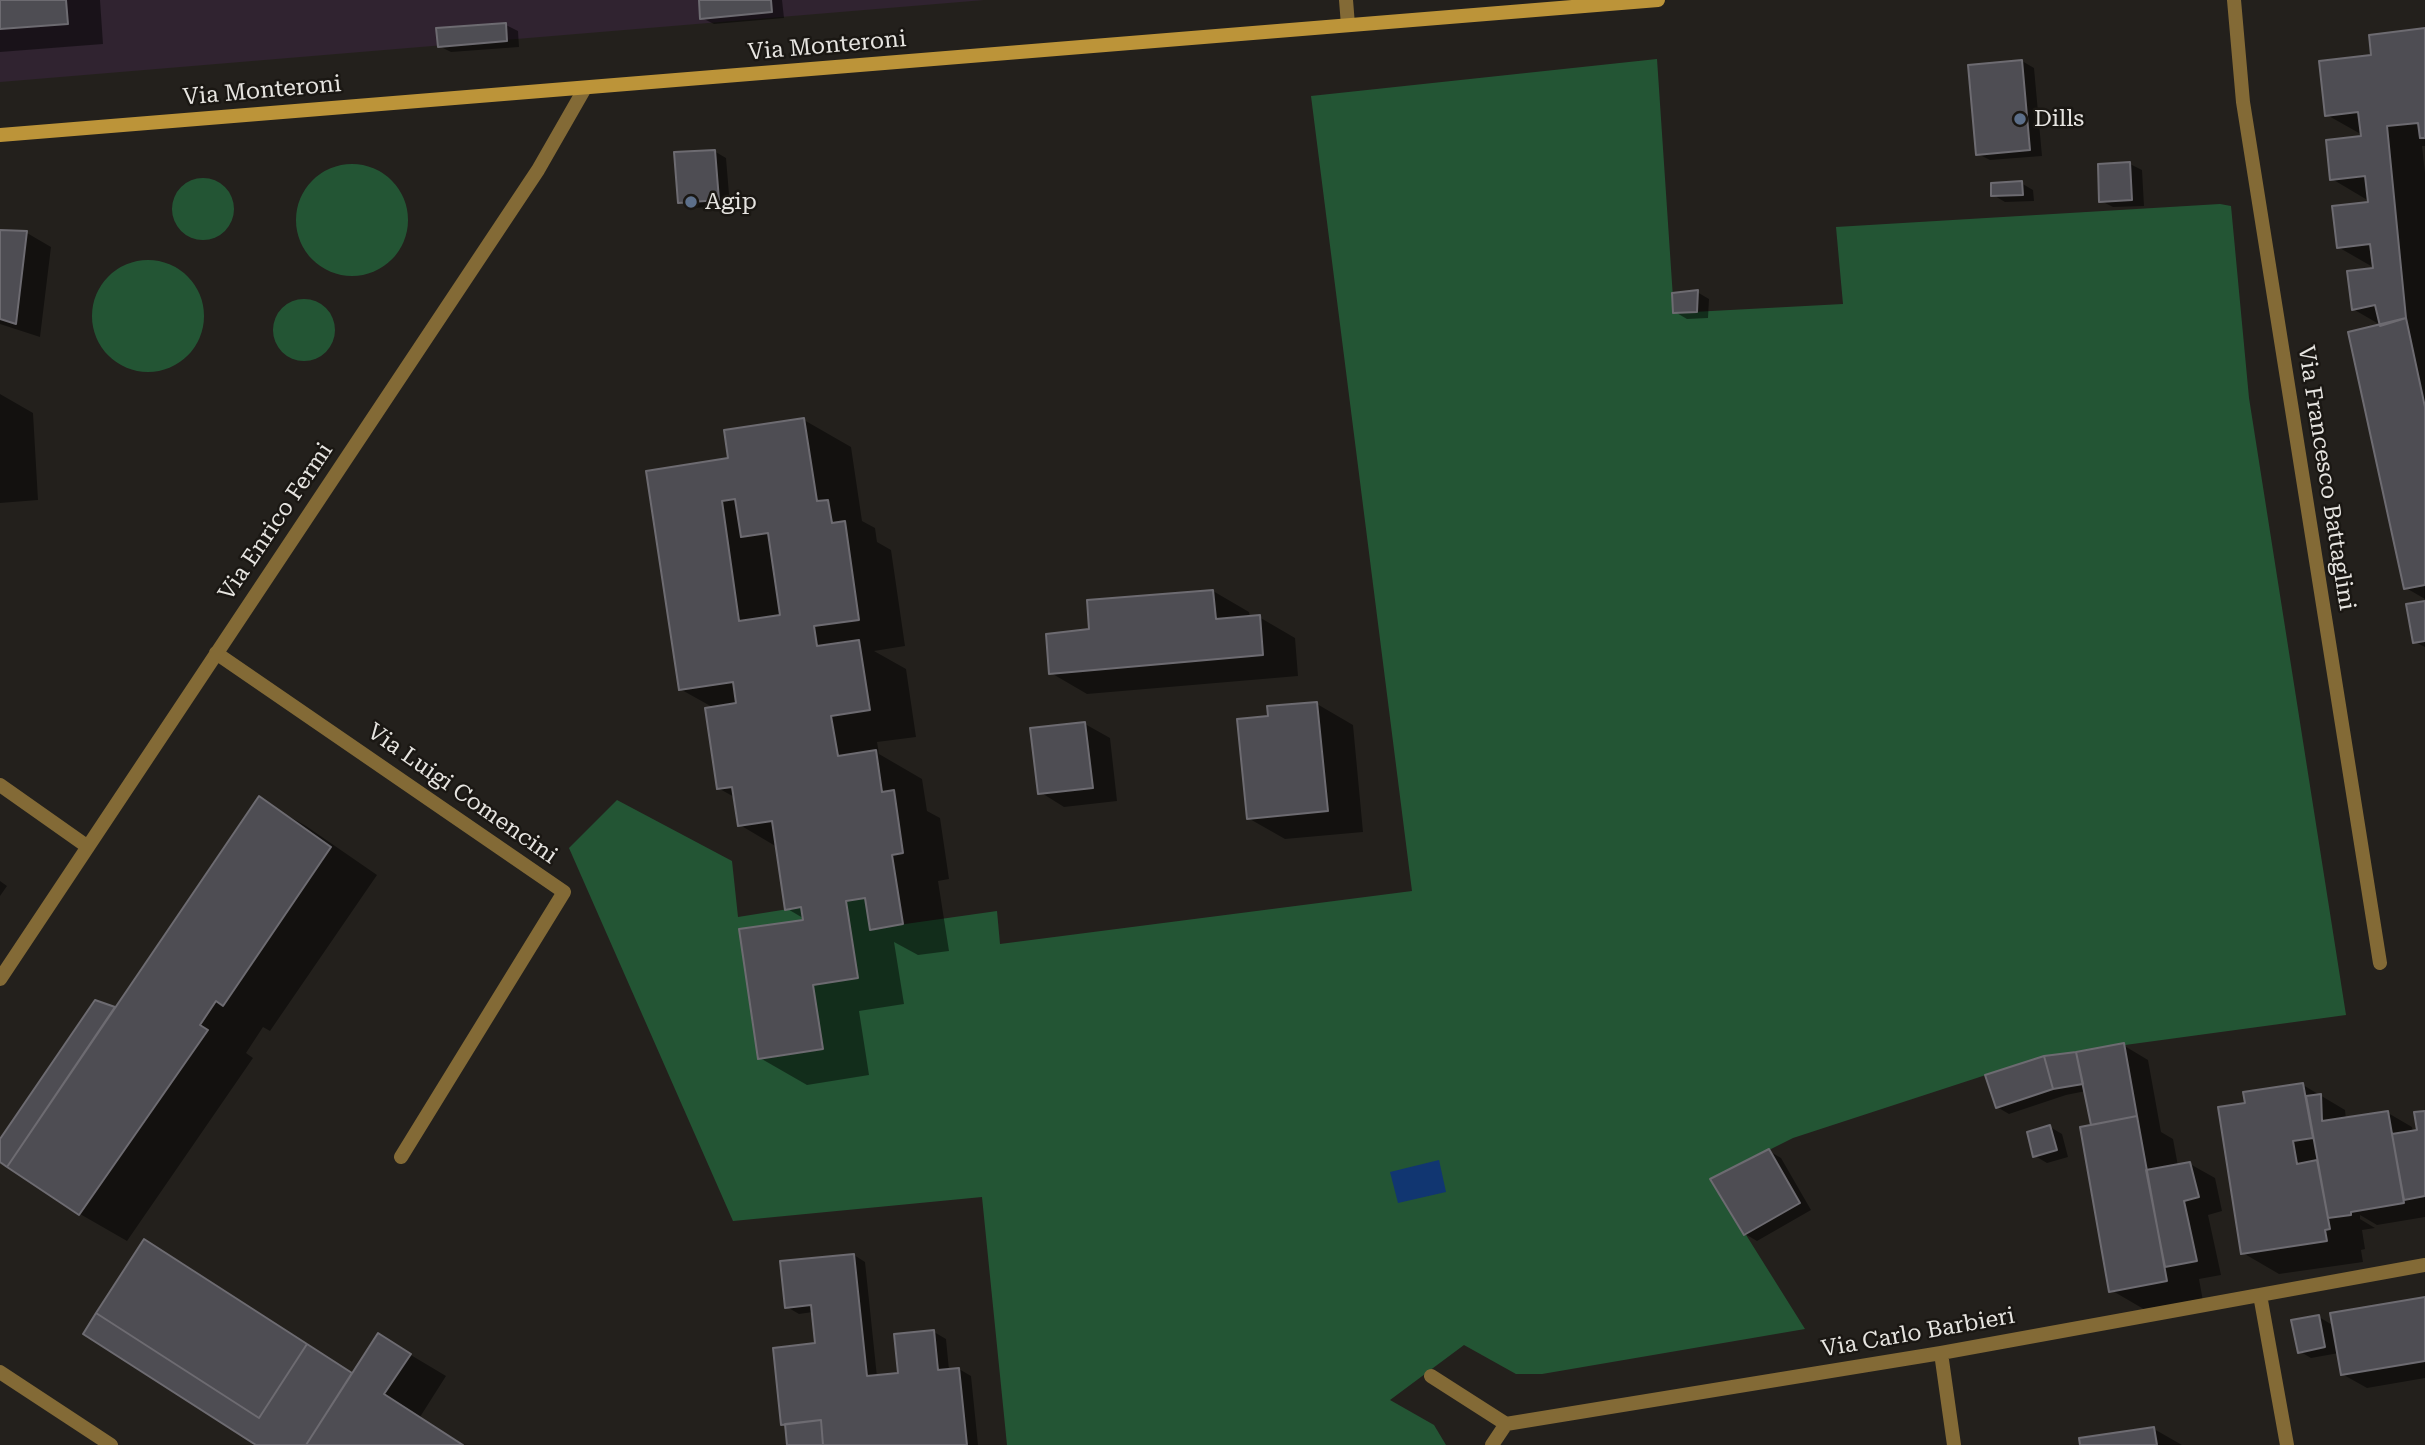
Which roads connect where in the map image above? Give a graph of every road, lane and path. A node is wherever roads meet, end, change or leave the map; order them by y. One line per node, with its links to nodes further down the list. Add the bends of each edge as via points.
1 (1346, 0): 4 (street)
2 (1658, 0): 4 (main road, Via Monteroni)
3 (2234, 0): 10 (street, Via Francesco Battaglini, via 2243,102)
4 (1348, 25): 5 (main road, Via Monteroni)
5 (585, 88): 6 (main road, Via Monteroni); 7 (street, Via Enrico Fermi, via 538,170)
6 (0, 135)
7 (216, 653): 9 (street, Via Enrico Fermi); 12 (street, Via Luigi Comencini, via 564,892)
8 (0, 785): 9 (street)
9 (88, 847): 11 (street, Via Enrico Fermi)
10 (2380, 963)
11 (0, 979)
12 (401, 1157)
13 (2425, 1265): 14 (street, Via Carlo Barbieri)
14 (2260, 1295): 15 (street, Via Carlo Barbieri); 22 (street)
15 (1941, 1353): 18 (street, Via Carlo Barbieri); 21 (street)
16 (0, 1372): 19 (street)
17 (1431, 1376): 18 (street)
18 (1506, 1424): 20 (street)
19 (111, 1445)
20 (1492, 1445)
21 (1954, 1445)
22 (2287, 1445)

